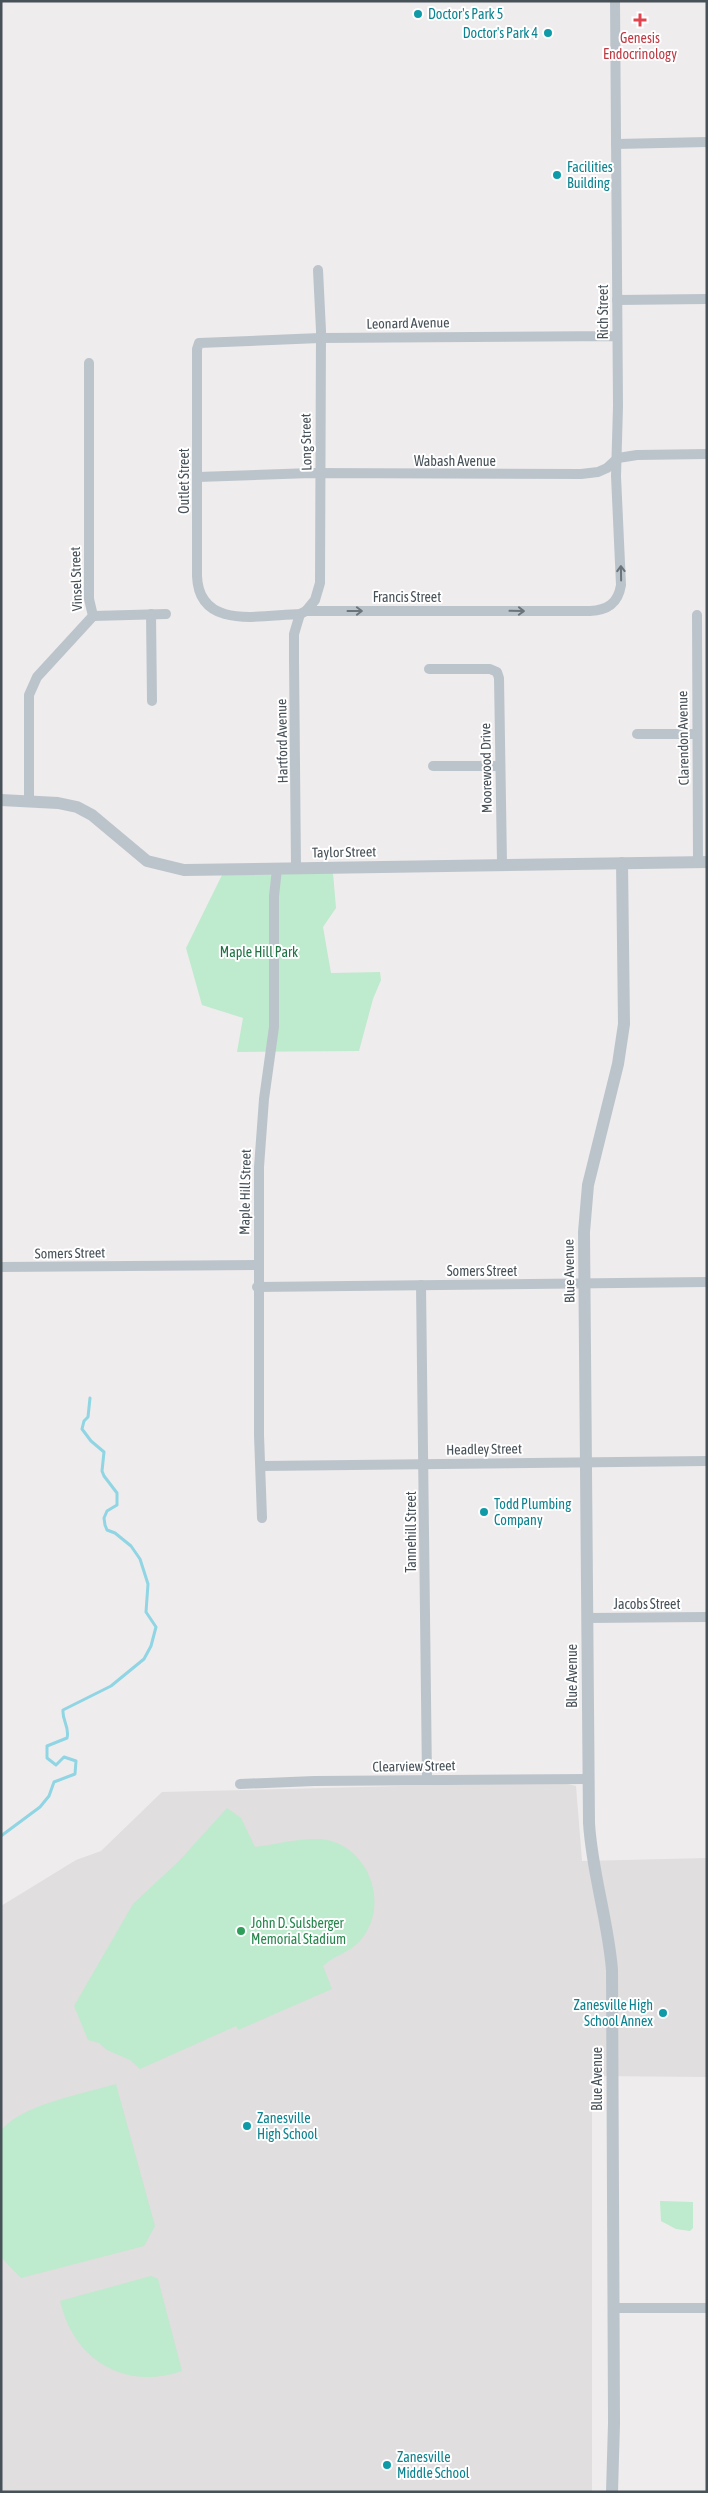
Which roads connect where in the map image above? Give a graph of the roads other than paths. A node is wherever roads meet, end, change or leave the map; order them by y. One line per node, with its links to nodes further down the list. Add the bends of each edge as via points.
1 (615, 1): 3 (street, Rich Street)
2 (707, 142): 3 (street)
3 (616, 144): 6 (street, Rich Street)
4 (318, 270): 8 (street, Long Street)
5 (707, 299): 6 (street)
6 (617, 300): 7 (street, Rich Street)
7 (617, 336): 8 (street, Leonard Avenue); 12 (street, Rich Street)
8 (320, 338): 9 (street, Leonard Avenue); 13 (street, Long Street)
9 (199, 343): 14 (street, Outlet Street)
10 (89, 364): 21 (street, Vinsel Street, via 89,599)
11 (707, 454): 12 (street, Wabash Avenue)
12 (618, 458): 13 (street, Wabash Avenue, via 598,472 580,474); 15 (street, Rich Street, one-way to 12, via 611,606 621,585)
13 (321, 474): 14 (street, Wabash Avenue); 16 (street, Long Street, via 320,583 315,600)
14 (198, 477): 17 (street, Outlet Street, via 198,587 202,600)
15 (599, 610): 16 (street, Francis Street, one-way to 15)
16 (303, 612): 17 (street, Francis Street, via 226,616); 34 (street, Hartford Avenue, via 294,634)
17 (217, 613)
18 (151, 614): 19 (street); 21 (street); 23 (street)
19 (166, 614)
20 (697, 615): 25 (street, Clarendon Avenue)
21 (93, 616): 29 (street, Vinsel Street, via 37,677 29,695)
22 (429, 669): 27 (street, Moorewood Drive, via 490,669 497,672)
23 (152, 701)
24 (637, 734): 25 (street)
25 (697, 734): 30 (street, Clarendon Avenue)
26 (433, 766): 27 (street)
27 (500, 766): 31 (street, Moorewood Drive)
28 (1, 800): 29 (street, Taylor Street)
29 (29, 801): 33 (street, Taylor Street, via 76,807 106,826 138,854 158,865 184,870)
30 (702, 862): 32 (street, Taylor Street)
31 (502, 863): 32 (street, Taylor Street); 34 (street, Taylor Street)
32 (622, 863): 38 (street, Blue Avenue, via 624,1024 618,1064 588,1184)
33 (277, 868): 34 (street, Taylor Street); 35 (street, Maple Hill Street, via 274,1027 258,1167)
34 (296, 868)
35 (258, 1265): 36 (street, Somers Street); 40 (street, Maple Hill Street)
36 (1, 1267)
37 (707, 1282): 38 (street, Somers Street)
38 (584, 1284): 39 (street, Somers Street); 42 (street, Blue Avenue)
39 (421, 1285): 40 (street, Somers Street); 43 (street, Tannehill Street)
40 (257, 1287): 44 (street, Maple Hill Street)
41 (707, 1461): 42 (street, Headley Street)
42 (585, 1463): 43 (street, Headley Street); 46 (street, Blue Avenue)
43 (424, 1464): 44 (street, Headley Street); 49 (street, Tannehill Street)
44 (261, 1466): 45 (street, Maple Hill Street)
45 (262, 1518)
46 (587, 1618): 47 (street, Jacobs Street); 48 (street, Blue Avenue)
47 (707, 1618)
48 (588, 1779): 49 (street, Clearview Street); 51 (street, Blue Avenue, via 590,1840 609,1936 612,1970)
49 (427, 1780): 50 (street, Clearview Street)
50 (240, 1784)
51 (613, 2308): 52 (street); 53 (street, Blue Avenue)
52 (707, 2308)
53 (612, 2492)

